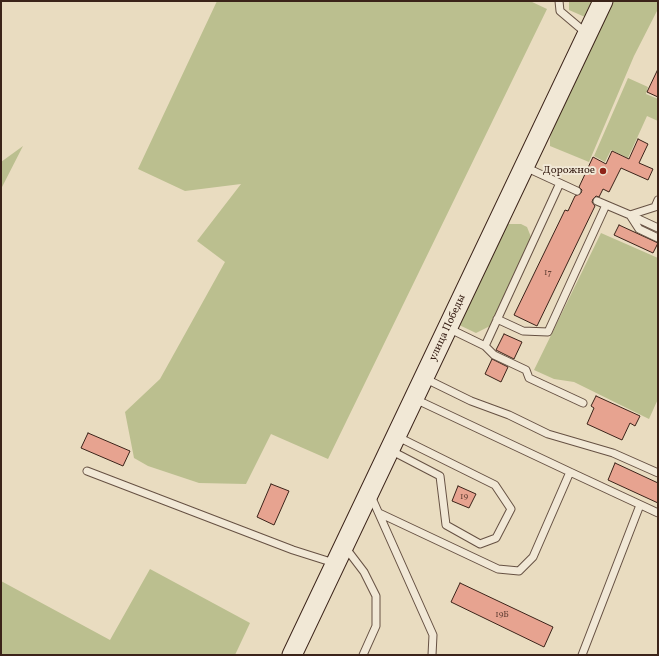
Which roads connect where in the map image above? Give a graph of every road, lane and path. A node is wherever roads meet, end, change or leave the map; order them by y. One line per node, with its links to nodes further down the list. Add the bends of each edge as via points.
1 (559, 1): 3 (lane, via 560,11)
2 (604, 1): 3 (main road, улица Победы)
3 (588, 34): 4 (main road, улица Победы)
4 (524, 167): 5 (lane); 14 (main road, улица Победы)
5 (560, 183): 6 (lane); 13 (lane)
6 (577, 191)
7 (597, 200): 9 (lane)
8 (658, 200): 10 (lane, via 655,207)
9 (606, 205): 10 (lane); 13 (lane, via 548,332 522,331)
10 (630, 216): 11 (lane); 12 (lane, via 640,229)
11 (658, 228)
12 (658, 238)
13 (497, 319): 15 (lane)
14 (448, 328): 15 (lane); 16 (main road, улица Победы)
15 (485, 346): 18 (lane, via 494,355 526,370 529,378)
16 (424, 378): 17 (main road, улица Победы); 22 (lane, via 548,434 613,453)
17 (414, 398): 19 (main road, улица Победы); 21 (lane)
18 (583, 403)
19 (393, 443): 19 (lane, via 440,476 446,525 480,544 496,538 511,509 495,485); 23 (main road, улица Победы)
20 (87, 471): 28 (lane, via 293,550)
21 (570, 472): 24 (lane); 25 (lane, via 533,556 520,571 498,569)
22 (658, 473)
23 (369, 492): 25 (lane); 27 (main road, улица Победы)
24 (640, 505): 26 (lane); 32 (lane)
25 (379, 513): 31 (lane, via 434,635)
26 (658, 513)
27 (344, 546): 28 (main road, улица Победы); 30 (lane, via 364,572 376,596 376,626)
28 (336, 563): 29 (main road, улица Победы)
29 (292, 655)
30 (363, 655)
31 (432, 655)
32 (582, 655)

